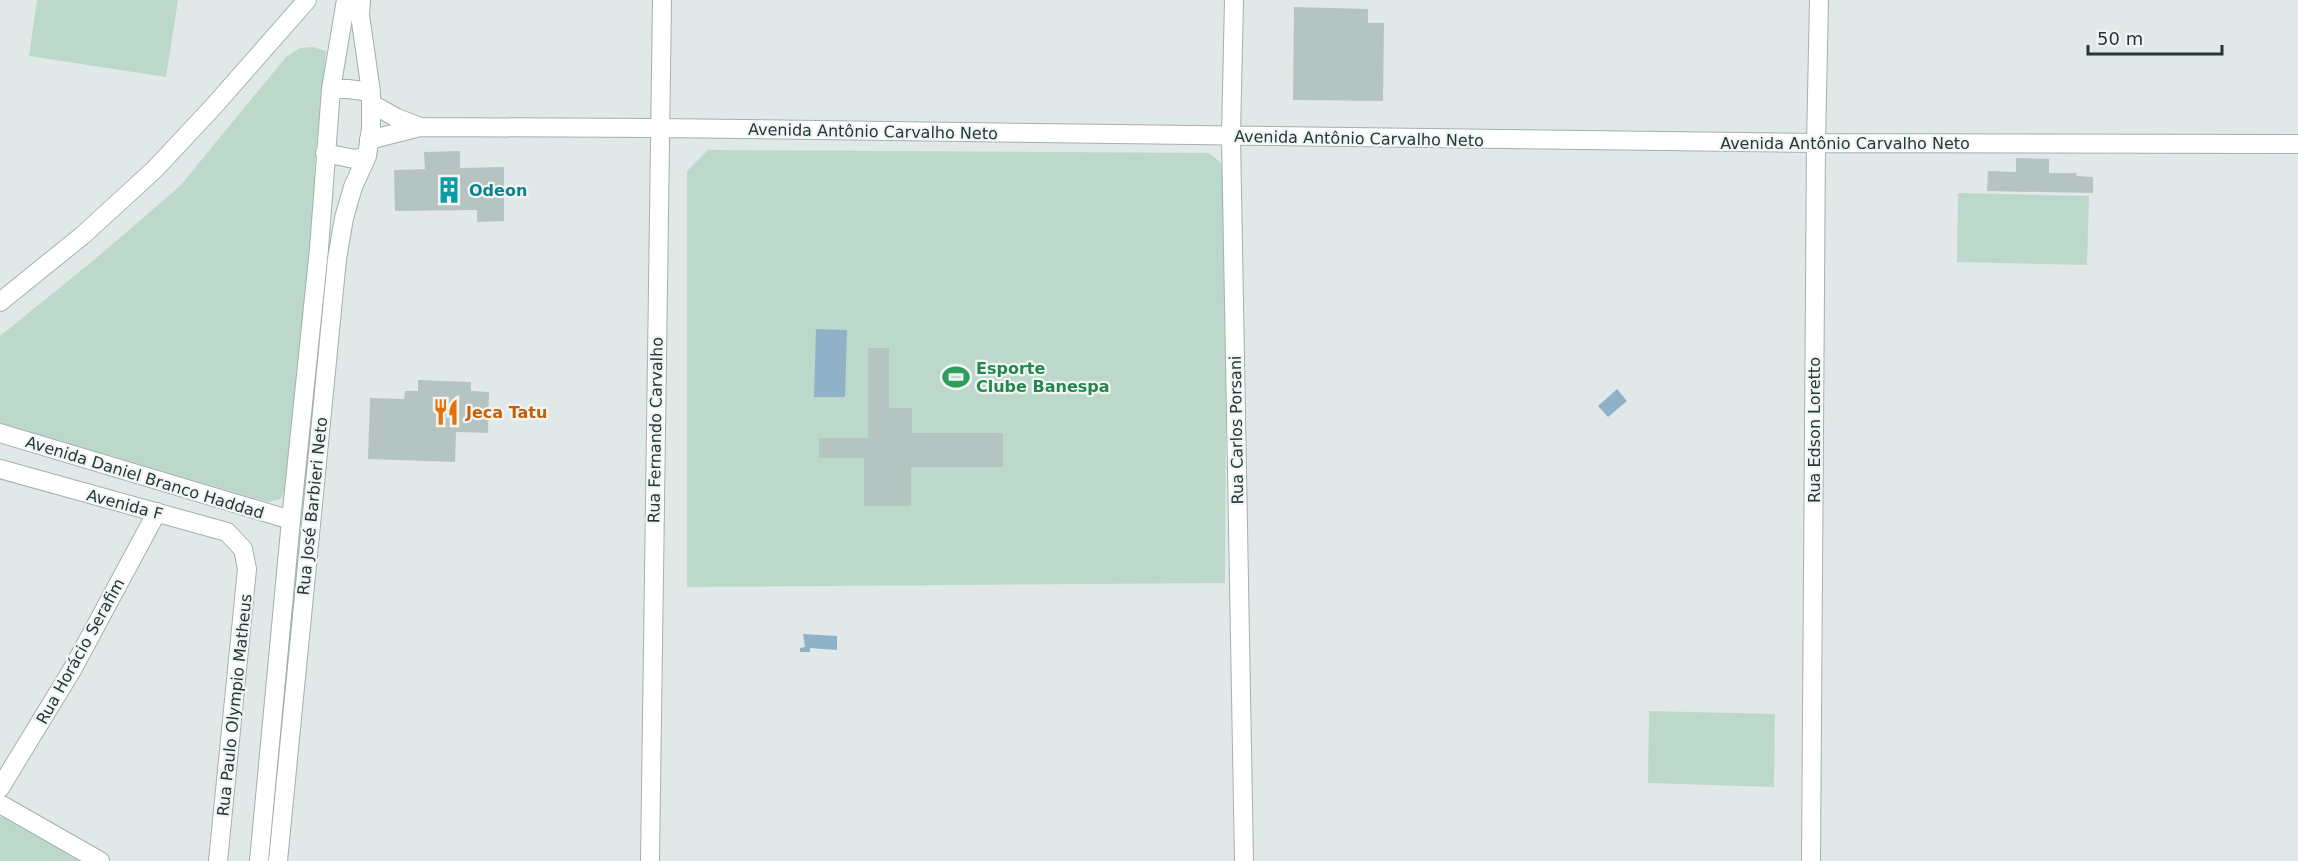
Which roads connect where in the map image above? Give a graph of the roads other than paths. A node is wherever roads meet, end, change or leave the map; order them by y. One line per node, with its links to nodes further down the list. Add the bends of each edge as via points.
1 (307, 0): 16 (street, via 155,170)
2 (346, 0): 7 (street)
3 (361, 0): 8 (street)
4 (662, 0): 10 (street, Rua Fernando Carvalho)
5 (1234, 0): 11 (street, Rua Carlos Porsani)
6 (1819, 0): 12 (street, Rua Edson Loretto)
7 (331, 89): 8 (street, via 348,89); 15 (street, Rua José Barbieri Neto)
8 (371, 98): 9 (street, via 397,118); 14 (street, Rua José Barbieri Neto)
9 (420, 127): 10 (street, Avenida Antônio Carvalho Neto); 14 (street)
10 (659, 128): 11 (street, Avenida Antônio Carvalho Neto); 28 (street, Rua Fernando Carvalho)
11 (1231, 136): 12 (street, Avenida Antônio Carvalho Neto); 29 (street, Rua Carlos Porsani)
12 (1816, 143): 13 (street, Avenida Antônio Carvalho Neto); 30 (street, Rua Edson Loretto)
13 (2298, 144)
14 (368, 148): 15 (street, via 354,159); 27 (street, Rua José Barbieri Neto, via 344,218 337,259)
15 (325, 153): 20 (street, Rua José Barbieri Neto)
16 (0, 302)
17 (0, 433): 20 (street, Avenida Daniel Branco Haddad)
18 (0, 470): 19 (street, Avenida F)
19 (157, 512): 21 (street, Avenida F, via 227,532); 22 (street, Rua Horácio Serafim, via 72,670)
20 (291, 520): 26 (street, Rua José Barbieri Neto)
21 (243, 549): 25 (street, Rua Paulo Olympio Matheus, via 247,568)
22 (0, 788)
23 (0, 804): 24 (street)
24 (100, 861)
25 (218, 861)
26 (259, 861)
27 (278, 861)
28 (650, 861)
29 (1244, 861)
30 (1811, 861)

